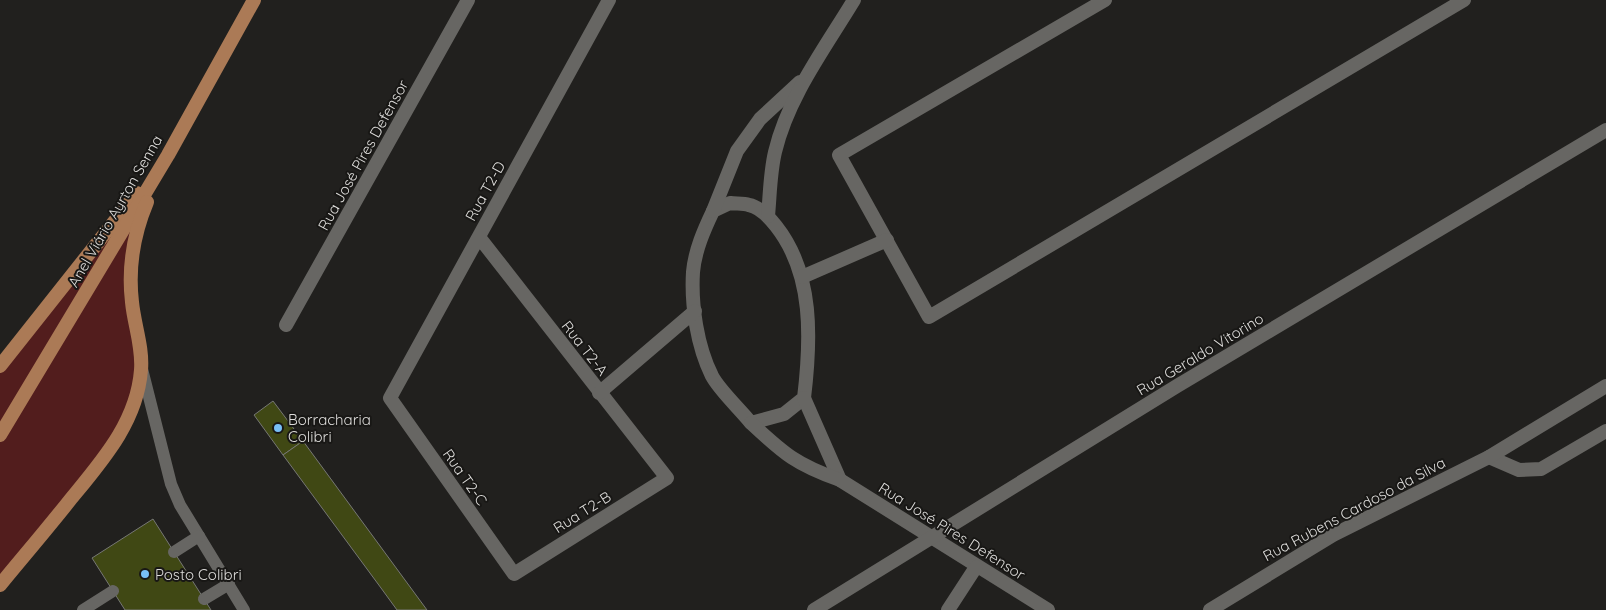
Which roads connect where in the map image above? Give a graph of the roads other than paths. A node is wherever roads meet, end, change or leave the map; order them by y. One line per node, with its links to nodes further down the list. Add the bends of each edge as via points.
1 (254, 0): 9 (main road, Anel Viário Ayrton Senna)
2 (468, 0): 16 (street, Rua José Pires Defensor)
3 (609, 0): 12 (street, Rua T2-D)
4 (854, 0): 7 (street)
5 (1105, 0): 13 (street, via 839,155)
6 (1464, 0): 13 (street, via 929,316)
7 (810, 73): 10 (street, via 760,119 743,143); 11 (street, via 783,126 775,151)
8 (1606, 130): 30 (street, Rua Geraldo Vitorino, via 1177,386)
9 (168, 155): 17 (main road); 18 (main road, via 142,213 131,273); 25 (main road, Anel Viário Ayrton Senna)
10 (713, 210): 11 (street, via 730,203 750,205); 15 (street, Rua José Pires Defensor, via 701,236 693,272)
11 (768, 216): 14 (street, via 784,236)
12 (479, 237): 20 (street, Rua T2-A); 21 (street, Rua T2-D)
13 (887, 240): 14 (street)
14 (802, 277): 22 (street, via 808,321)
15 (695, 311): 20 (street); 23 (street, Rua José Pires Defensor, via 701,346 713,378)
16 (286, 325)
17 (0, 366)
18 (141, 367): 29 (lane, via 171,484); 35 (main road, via 137,397 124,428 104,458)
19 (1606, 386): 26 (street, Rua Rubens Cardoso da Silva)
20 (599, 393): 27 (street, Rua T2-A)
21 (390, 398): 33 (street, Rua T2-C)
22 (804, 398): 23 (street, via 784,414); 28 (street)
23 (751, 423): 28 (street, Rua José Pires Defensor, via 784,454 810,469)
24 (1606, 430): 26 (street, via 1541,469 1519,470)
25 (0, 435)
26 (1489, 457): 43 (street, Rua Rubens Cardoso da Silva, via 1333,535)
27 (667, 478): 33 (street, Rua T2-B)
28 (840, 480): 30 (street, Rua José Pires Defensor)
29 (199, 536): 31 (lane); 34 (lane)
30 (932, 538): 32 (street, Rua José Pires Defensor); 40 (street, Rua Geraldo Vitorino)
31 (174, 552)
32 (976, 567): 41 (street); 42 (street, Rua José Pires Defensor)
33 (514, 574)
34 (229, 584): 37 (lane); 39 (lane)
35 (0, 585)
36 (113, 591): 38 (lane)
37 (204, 599)
38 (83, 610)
39 (244, 610)
40 (814, 610)
41 (948, 610)
42 (1048, 610)
43 (1210, 610)

